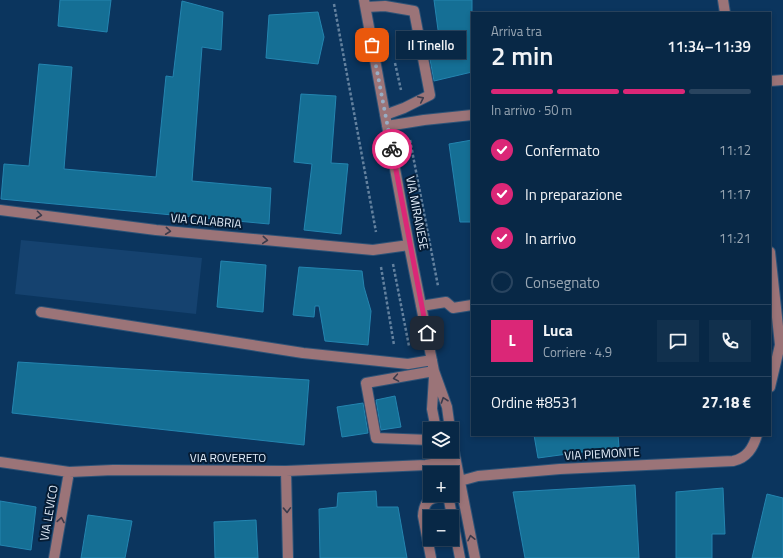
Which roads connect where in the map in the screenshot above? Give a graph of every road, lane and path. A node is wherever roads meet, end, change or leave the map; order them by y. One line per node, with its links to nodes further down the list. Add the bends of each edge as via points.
1 (723, 0): 4 (street)
2 (334, 4): 11 (path)
3 (365, 4): 7 (street, VIA MIRANESE); 7 (street, one-way to 3, via 430,95 414,11)
4 (725, 12)
5 (783, 80): 6 (street)
6 (771, 81)
7 (386, 115): 9 (street, VIA MIRANESE)
8 (471, 115): 9 (street)
9 (387, 126): 12 (street, VIA MIRANESE)
10 (0, 210): 12 (street, VIA CALABRIA, one-way to 12, via 156,230 373,250)
11 (376, 236)
12 (409, 245): 15 (street, VIA MIRANESE)
13 (771, 263): 19 (street, via 780,345)
14 (471, 305): 15 (street, via 453,308 446,302)
15 (421, 306): 17 (street, VIA MIRANESE)
16 (42, 312): 17 (street, via 303,353 408,364)
17 (432, 360): 18 (street, VIA MIRANESE)
18 (434, 371): 20 (street, via 432,409); 21 (street, VIA MIRANESE, one-way to 18); 23 (street, one-way to 23, via 366,383 376,438)
19 (771, 383)
20 (435, 422)
21 (449, 422)
22 (757, 436): 31 (street, VIA PIEMONTE, via 745,456 737,460 560,469 478,476)
23 (423, 440)
24 (441, 458): 27 (street)
25 (455, 460): 27 (street, VIA ROVERETO); 31 (street)
26 (0, 462): 30 (street, VIA ROVERETO)
27 (442, 463): 28 (street); 29 (street, VIA ROVERETO, via 426,466)
28 (443, 466)
29 (286, 471): 30 (street, VIA ROVERETO); 37 (street, one-way to 37)
30 (69, 472): 36 (street, VIA LEVICO, one-way to 30)
31 (460, 481): 35 (street)
32 (428, 502): 38 (street, via 423,516)
33 (446, 502): 39 (street)
34 (458, 502): 35 (street)
35 (467, 518): 40 (street, one-way to 35)
36 (54, 558)
37 (288, 558)
38 (431, 558)
39 (460, 558)
40 (475, 558)

